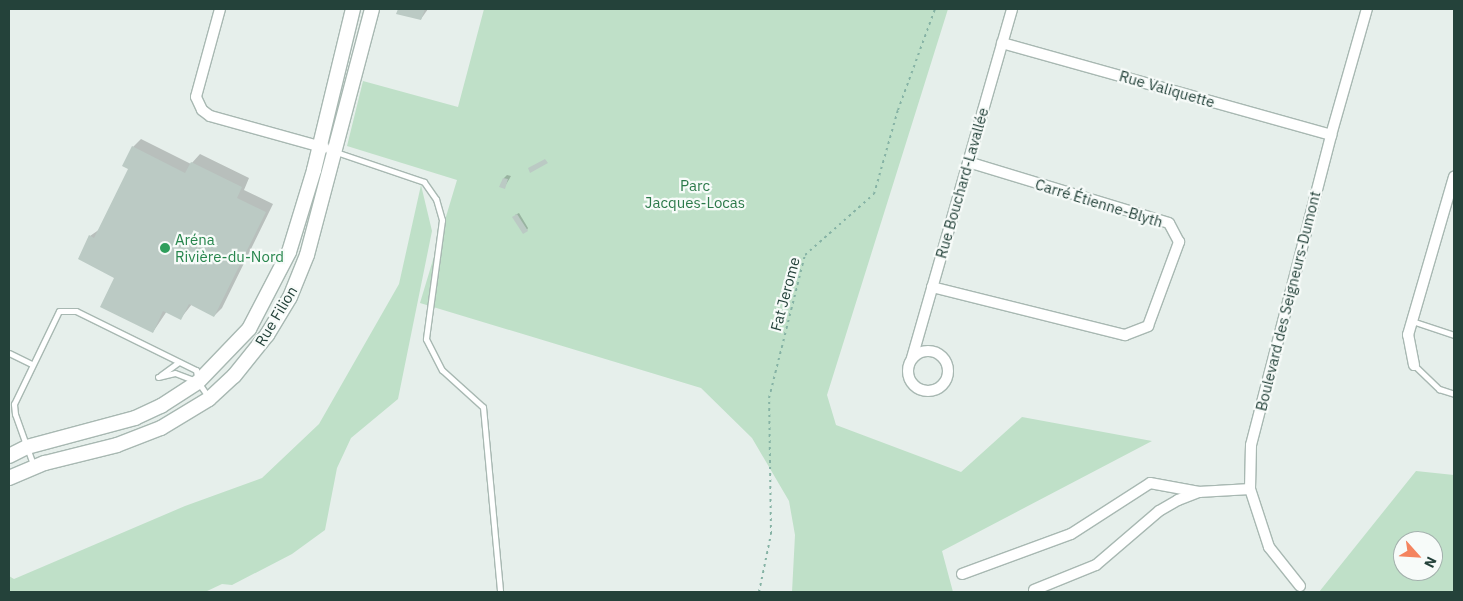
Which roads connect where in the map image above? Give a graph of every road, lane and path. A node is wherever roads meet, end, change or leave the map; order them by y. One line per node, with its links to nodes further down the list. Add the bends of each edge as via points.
1 (220, 9): 9 (street, via 196,97 202,110 210,116)
2 (352, 9): 9 (street, Rue Filion)
3 (372, 9): 10 (street, Rue Filion)
4 (935, 9): 34 (path, Fat Jerome, via 898,110 874,194 805,255 769,398 770,534)
5 (1012, 9): 7 (street, Rue Bouchard-Lavallée)
6 (1367, 9): 8 (street, Boulevard des Seigneurs-Dumont)
7 (1002, 43): 8 (street, Rue Valiquette); 11 (street, Rue Bouchard-Lavallée)
8 (1331, 135): 28 (street, Boulevard des Seigneurs-Dumont, via 1251,445)
9 (319, 146): 10 (street); 21 (street, Rue Filion, via 289,252 270,293 249,329)
10 (333, 150): 23 (street, Rue Filion, via 307,256 290,297 267,335 234,376); 33 (lane, via 424,182 436,199 442,220 426,339 442,370 483,407)
11 (968, 162): 13 (street, Rue Bouchard-Lavallée); 13 (street, Carré Étienne-Blyth, via 1169,224 1179,242 1148,326 1125,335)
12 (1454, 178): 14 (street)
13 (932, 286): 17 (street, Rue Bouchard-Lavallée)
14 (1412, 321): 15 (lane); 20 (street, via 1408,335)
15 (1454, 335)
16 (9, 353): 19 (lane)
17 (912, 358): 17 (street, Rue Bouchard-Lavallée, via 924,351 943,358 948,370 944,384 934,391 915,388 908,377)
18 (179, 362): 19 (lane, via 66,309 59,311); 21 (lane, via 196,370); 21 (lane, via 158,377 176,373)
19 (32, 364): 24 (lane, via 14,404)
20 (1414, 364): 22 (lane, via 1439,389)
21 (198, 382): 23 (lane); 24 (street, Rue Filion, via 135,418)
22 (1454, 394)
23 (209, 399): 26 (street, Rue Filion, via 161,428 117,445)
24 (27, 447): 25 (street, Rue Filion); 26 (lane)
25 (9, 456)
26 (34, 467): 27 (street, Rue Filion)
27 (9, 478)
28 (1250, 489): 29 (street); 31 (street, Boulevard des Seigneurs-Dumont, via 1269,546)
29 (1199, 492): 30 (street, via 1150,483 1071,534); 32 (street, via 1159,511 1096,565)
30 (962, 574)
31 (1300, 586)
32 (1034, 590)
33 (500, 592)
34 (759, 592)

